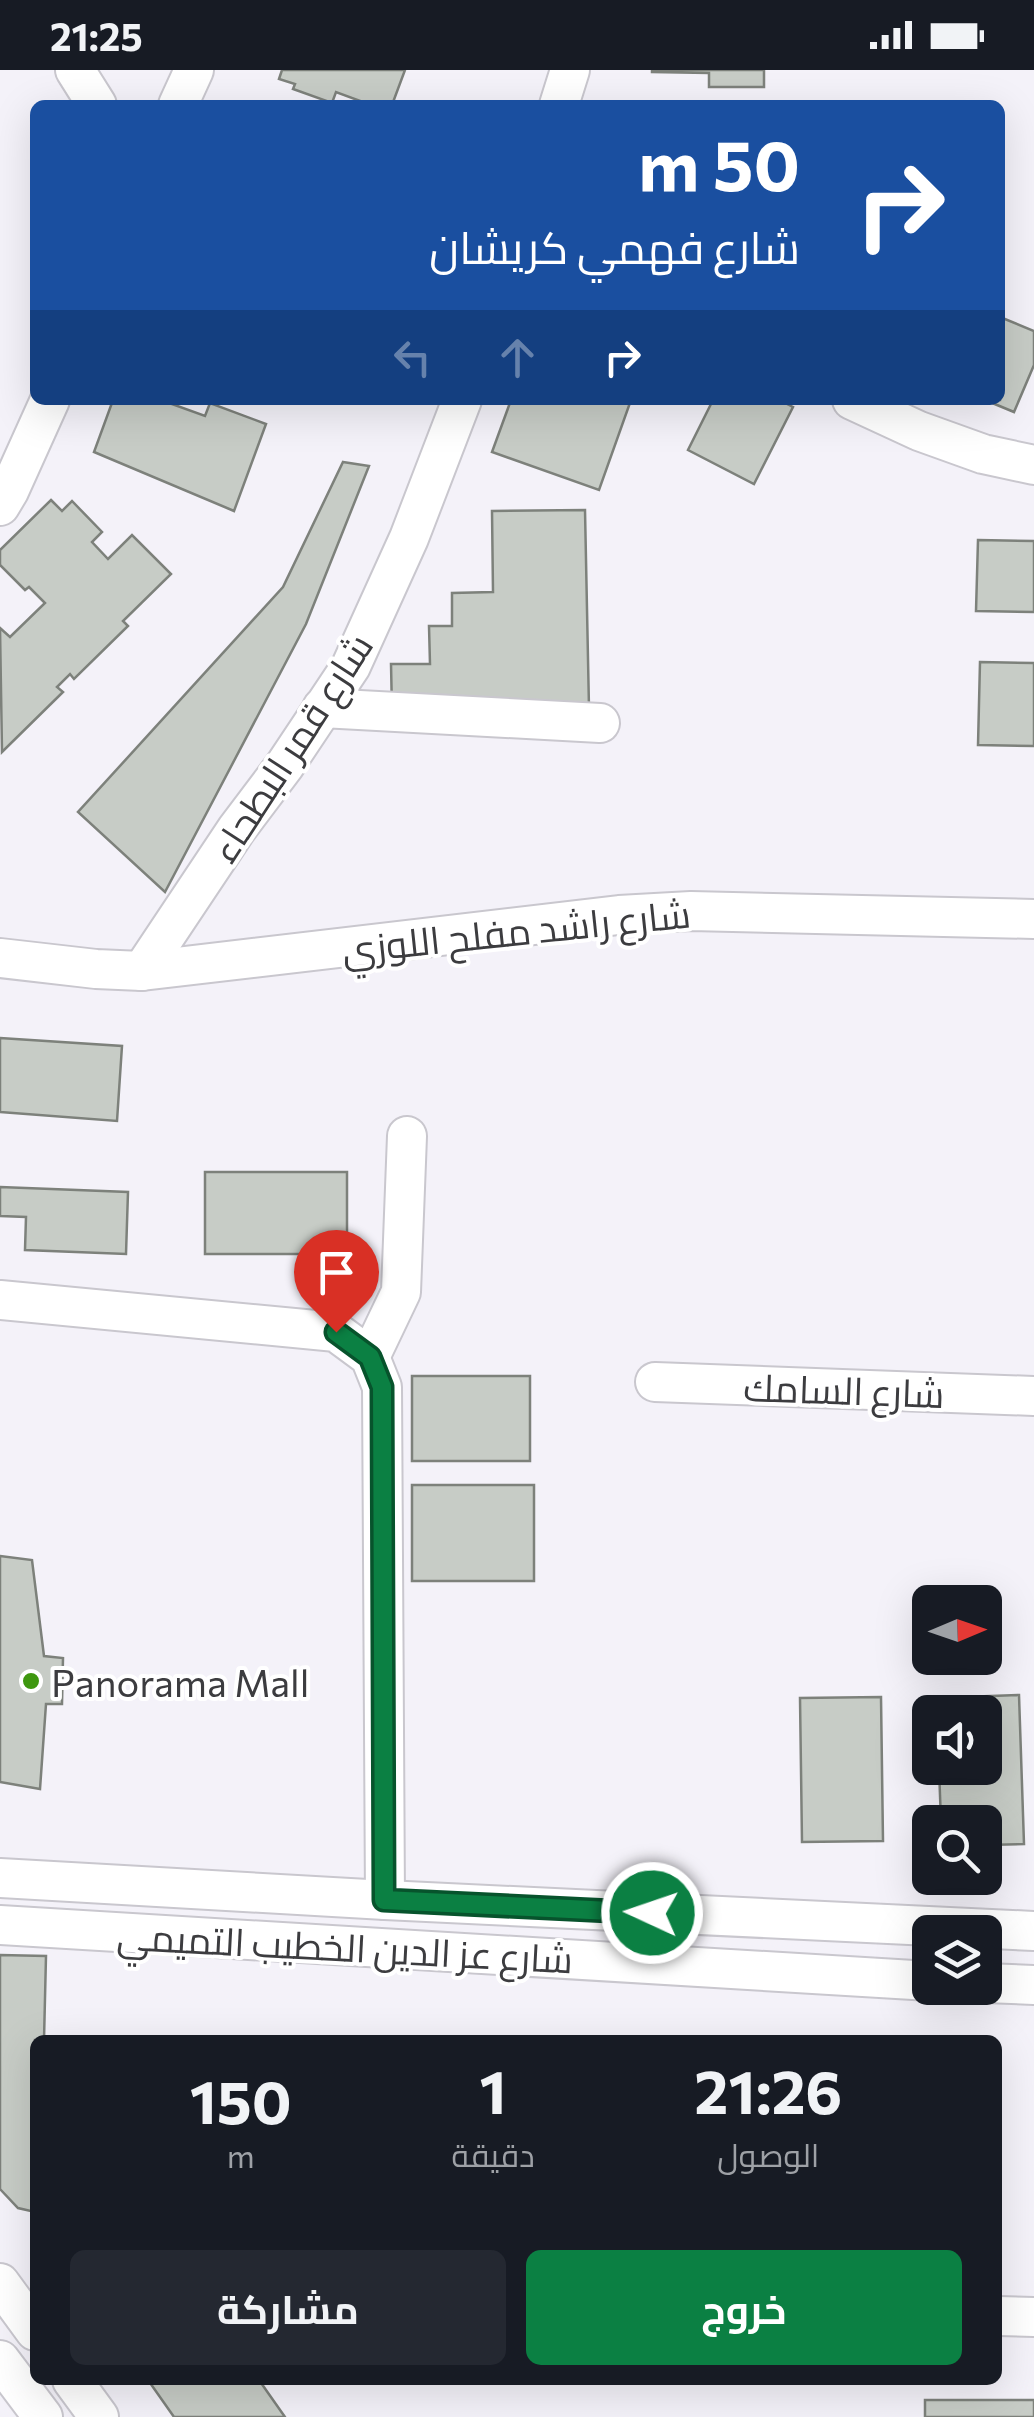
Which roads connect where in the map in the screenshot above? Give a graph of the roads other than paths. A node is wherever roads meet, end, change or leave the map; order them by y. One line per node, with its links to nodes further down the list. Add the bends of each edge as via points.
1 (75, 70): 4 (street)
2 (194, 70): 5 (street)
3 (570, 70): 6 (street)
4 (94, 100)
5 (180, 100)
6 (561, 100)
7 (48, 405): 11 (street)
8 (460, 405): 12 (street, شارع قمر البطحاء, via 351,666)
9 (863, 405): 10 (street, via 967,449)
10 (1034, 465)
11 (0, 506)
12 (322, 708): 13 (street); 16 (street, شارع قمر البطحاء)
13 (600, 723)
14 (1034, 920): 16 (street, شارع راشد مفلح اللوزي, via 619,915)
15 (0, 958): 16 (street, شارع راشد مفلح اللوزي)
16 (142, 971)
17 (407, 1136): 19 (street, via 401,1292)
18 (0, 1300): 19 (street, via 336,1332)
19 (370, 1357): 23 (street, via 382,1387)
20 (654, 1382): 21 (street, شارع السامك)
21 (1034, 1396)
22 (0, 1878): 23 (street, شارع عز الدين الخطيب التميمي)
23 (384, 1900): 25 (street, شارع عز الدين الخطيب التميمي)
24 (0, 1925): 26 (street, شارع عز الدين الخطيب التميمي)
25 (1034, 1931)
26 (912, 1980)
27 (1002, 1984): 28 (street)
28 (1034, 1985)
29 (13, 2283): 32 (street)
30 (1002, 2316): 31 (street)
31 (1034, 2318)
32 (30, 2319)
33 (0, 2360): 35 (street)
34 (76, 2385): 36 (street)
35 (43, 2417)
36 (99, 2417)

